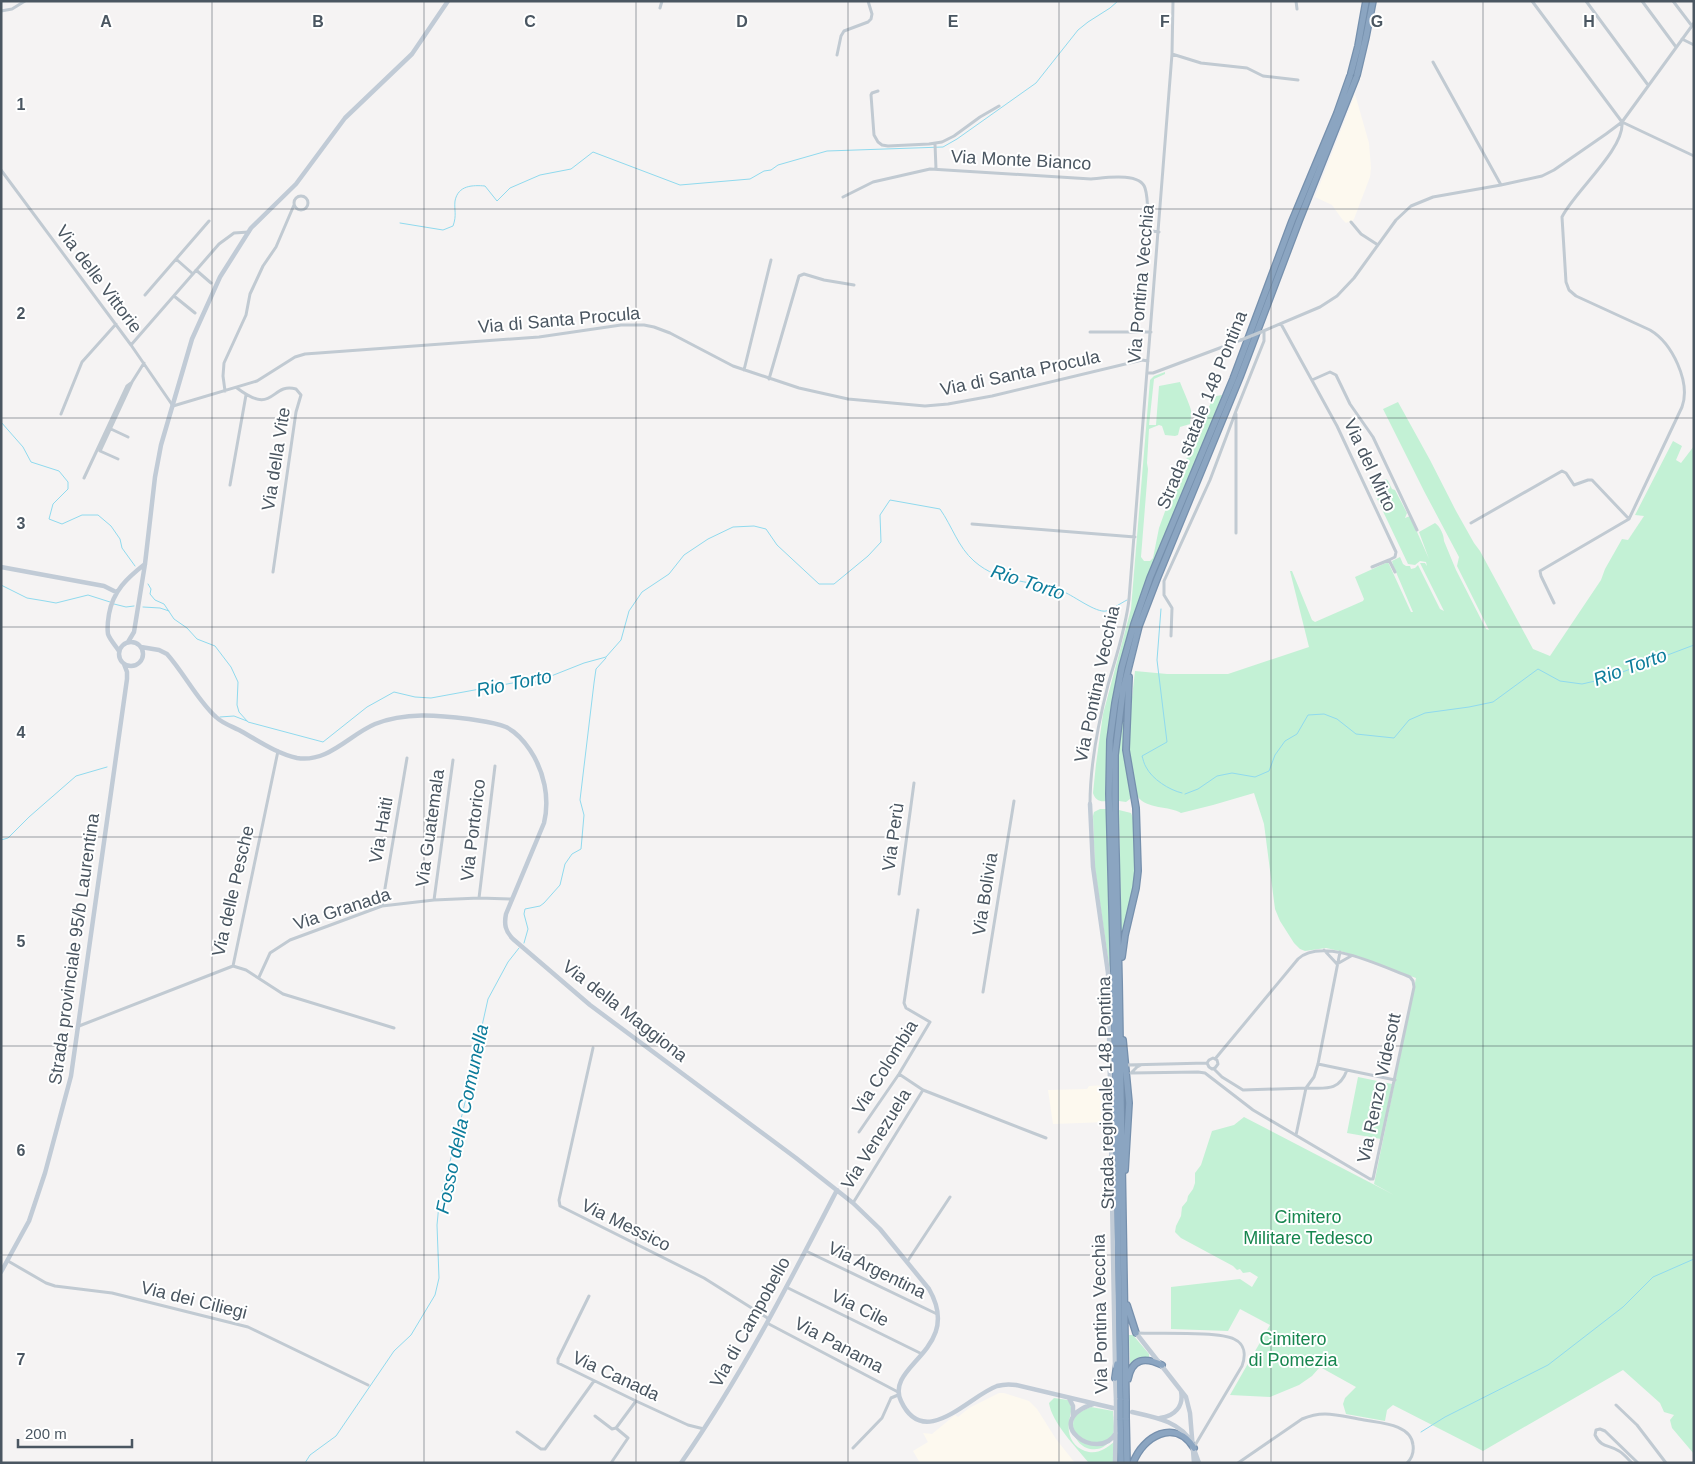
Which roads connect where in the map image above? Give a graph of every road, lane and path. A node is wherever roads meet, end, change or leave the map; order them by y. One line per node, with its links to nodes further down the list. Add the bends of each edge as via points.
1 (25, 1): 15 (street)
2 (448, 1): 38 (street, via 412,54 345,118 296,184)
3 (662, 1): 13 (street)
4 (868, 1): 21 (street, via 871,19 844,31)
5 (1173, 1): 20 (street, Via Pontina Vecchia)
6 (1296, 1): 14 (street)
7 (1366, 1): 23 (highway)
8 (1373, 1): 23 (highway, via 1366,37)
9 (1532, 1): 28 (street)
10 (1586, 1): 25 (street)
11 (1642, 1): 19 (street)
12 (1673, 1): 16 (street)
13 (660, 8)
14 (1297, 9)
15 (1, 11)
16 (1693, 24): 17 (street)
17 (1682, 39): 18 (street); 19 (street)
18 (1694, 45)
19 (1676, 47): 25 (street)
20 (1172, 54): 24 (street, via 1201,63 1247,68 1263,76); 39 (street, Via Pontina Vecchia)
21 (837, 55)
22 (1433, 62): 33 (street)
23 (1353, 75): 88 (highway, Strada statale 148 Pontina, via 1240,377)
24 (1298, 80)
25 (1648, 86): 28 (street)
26 (878, 91): 29 (street, via 870,95 874,136 878,142 886,146)
27 (999, 106): 29 (street, via 954,136)
28 (1622, 122): 30 (street); 33 (street, via 1549,173); 74 (street, via 1616,144 1563,214 1562,224 1565,279 1570,292 1658,335 1672,353 1684,384 1682,405)
29 (935, 144): 31 (street)
30 (1694, 156)
31 (936, 169): 34 (street, Via Monte Bianco, via 875,181); 39 (street, Via Monte Bianco, via 1091,180 1102,177 1137,179 1145,188 1148,228)
32 (1, 170): 50 (street, Via delle Vittorie)
33 (1501, 185): 40 (street, via 1433,197 1417,203 1399,217)
34 (843, 197)
35 (294, 205): 35 (street, via 303,210 308,201 306,197 299,196); 64 (street, via 250,294 246,315 224,365)
36 (209, 221): 41 (street)
37 (1351, 222): 40 (street, via 1361,234)
38 (248, 232): 43 (street, via 236,232 227,237); 66 (street, via 226,267 198,324)
39 (1159, 232): 53 (street, Via Pontina Vecchia)
40 (1378, 245): 51 (street, via 1337,296)
41 (176, 259): 44 (street); 47 (street)
42 (771, 260): 58 (street)
43 (196, 270): 44 (street); 45 (street)
44 (193, 274): 48 (street)
45 (211, 283)
46 (854, 285): 60 (street, via 804,274 799,276)
47 (145, 296)
48 (174, 296): 49 (street); 55 (street)
49 (195, 313)
50 (116, 324): 55 (street, Via delle Vittorie); 68 (street, via 82,362)
51 (1281, 324): 54 (street); 61 (street, Via del Mirto)
52 (1090, 332): 53 (street)
53 (1151, 332): 56 (street, Via Pontina Vecchia)
54 (1263, 332): 59 (street, bridge); 67 (street, via 1264,341)
55 (131, 345): 57 (street, Via delle Vittorie)
56 (1148, 361): 59 (street, Via Pontina Vecchia); 60 (street, Via di Santa Procula, via 987,397 930,406 841,397)
57 (144, 363): 62 (street); 66 (street, Via delle Vittorie)
58 (744, 370): 60 (street, Via di Santa Procula); 63 (street, Via di Santa Procula, via 663,330 624,325 539,337 307,353 258,380)
59 (1148, 374): 79 (street, Via Pontina Vecchia)
60 (769, 379)
61 (1312, 380): 77 (street, Via del Mirto, via 1330,372 1336,375 1348,400 1375,440); 80 (street, Via del Mirto, via 1396,552 1395,557)
62 (132, 382): 69 (street); 72 (street, via 127,386)
63 (236, 387): 64 (street, Via di Santa Procula); 65 (street)
64 (225, 391): 66 (street, Via di Santa Procula)
65 (246, 395): 73 (street); 84 (street, Via della Vite, via 266,400 290,388 296,389 300,395)
66 (173, 406): 81 (street, via 157,461)
67 (1236, 410): 78 (street); 90 (street, via 1210,480 1164,581 1164,595 1172,608)
68 (61, 414)
69 (110, 429): 70 (street); 71 (street, via 100,451)
70 (128, 437)
71 (118, 459)
72 (84, 478)
73 (230, 485)
74 (1629, 519): 75 (street, via 1592,480 1574,485 1562,471); 87 (street, via 1541,570)
75 (1471, 523)
76 (972, 524): 79 (street)
77 (1418, 530)
78 (1236, 533)
79 (1135, 537): 108 (street, Via Pontina Vecchia, via 1128,609 1097,731)
80 (1389, 560): 83 (street); 85 (street)
81 (146, 564): 86 (street); 89 (street)
82 (1, 567): 86 (street, via 104,586)
83 (1372, 567)
84 (273, 572)
85 (1395, 572)
86 (116, 592): 91 (street, via 108,630)
87 (1554, 603)
88 (1142, 608): 97 (highway, Strada statale 148 Pontina); 101 (highway, Strada statale 148 Pontina, via 1122,667)
89 (134, 632): 92 (street); 93 (street)
90 (1171, 636)
91 (112, 641): 92 (street); 95 (street, Strada provinciale 95/b Laurentina)
92 (125, 643): 93 (street, via 134,642); 95 (street)
93 (140, 646): 94 (street, Via della Maggiona); 96 (street)
94 (154, 649): 96 (street); 102 (street, Via della Maggiona, via 168,656 216,718)
95 (118, 651): 98 (street, Strada provinciale 95/b Laurentina)
96 (142, 658): 99 (street, Strada provinciale 95/b Laurentina)
97 (1130, 661): 101 (highway, Strada statale 148 Pontina); 122 (highway, via 1126,750 1136,808 1138,876)
98 (124, 664): 99 (street); 100 (street, Strada provinciale 95/b Laurentina)
99 (135, 666): 100 (street, Strada provinciale 95/b Laurentina)
100 (127, 679): 125 (street, Strada provinciale 95/b Laurentina)
101 (1115, 724): 109 (highway, Strada regionale 148 Pontina)
102 (278, 751): 112 (street, Via della Maggiona, via 299,758 318,757 378,723 420,716 491,722 513,731 538,765 547,807 544,823); 120 (street, Via delle Pesche)
103 (407, 758): 114 (street, Via Haiti)
104 (453, 760): 113 (street, Via Guatemala)
105 (495, 766): 111 (street, Via Portorico)
106 (914, 783): 110 (street, Via Perù)
107 (1014, 800): 123 (street, Via Bolivia)
108 (1090, 804): 160 (street, Via Pontina Vecchia, via 1093,867 1108,973)
109 (1112, 812): 122 (highway, Strada regionale 148 Pontina); 157 (highway, Strada regionale 148 Pontina)
110 (899, 894)
111 (479, 898): 112 (street, Via Granada); 113 (street, Via Granada)
112 (512, 899): 144 (street, Via della Maggiona, via 505,924 513,939 590,1005)
113 (434, 900): 114 (street, Via Granada)
114 (382, 906): 121 (street, Via Granada, via 290,940 270,953)
115 (918, 910): 135 (street, Via Colombia, via 904,1003 906,1008 930,1022)
116 (1324, 950): 117 (street, Via Renzo Videsott); 119 (street); 128 (street, Via Renzo Videsott, via 1308,952 1298,959)
117 (1340, 952): 118 (street, Via Renzo Videsott); 119 (street)
118 (1351, 956): 119 (street); 137 (street, Via Renzo Videsott, via 1410,977 1414,982)
119 (1337, 964): 131 (street)
120 (233, 966): 121 (street, via 244,968); 125 (street, Via delle Pesche)
121 (258, 977): 126 (street, via 283,994)
122 (1119, 982): 124 (highway, Strada regionale 148 Pontina)
123 (983, 992)
124 (1120, 1018): 132 (highway); 143 (highway, Strada regionale 148 Pontina)
125 (78, 1026): 148 (street, Strada provinciale 95/b Laurentina, via 71,1076 45,1173 27,1228)
126 (394, 1028)
127 (593, 1048): 155 (street, Via Messico, via 559,1205 704,1278)
128 (1216, 1059): 130 (street, Via Renzo Videsott); 133 (street, Via Renzo Videsott, via 1218,1064)
129 (1142, 1064): 130 (street, Via Renzo Videsott); 132 (street, Via Renzo Videsott); 136 (street)
130 (1207, 1064): 133 (street)
131 (1318, 1064): 134 (street); 138 (street)
132 (1126, 1065): 136 (highway)
133 (1214, 1069): 138 (street, via 1243,1090)
134 (1348, 1070): 137 (street); 138 (street, via 1335,1086)
135 (899, 1074): 139 (street, Via Venezuela); 140 (street, Via Colombia)
136 (1129, 1074): 141 (street, Via Renzo Videsott, via 1205,1073 1248,1107); 143 (highway, via 1127,1160)
137 (1394, 1080): 141 (street, Via Renzo Videsott, via 1373,1179)
138 (1306, 1088): 141 (street)
139 (924, 1090): 142 (street, Via Venezuela); 146 (street, Via Venezuela)
140 (859, 1132)
141 (1296, 1135)
142 (1046, 1138)
143 (1123, 1187): 152 (highway, Strada regionale 148 Pontina)
144 (837, 1190): 146 (street, Via della Maggiona); 147 (street, Via di Campobello)
145 (950, 1197): 149 (street)
146 (852, 1202): 149 (street, Via della Maggiona, via 878,1226)
147 (806, 1250): 151 (street, Via di Campobello); 154 (street, Via Argentina)
148 (8, 1261): 150 (street, Strada provinciale 95/b Laurentina); 162 (street, Via dei Ciliegi, via 53,1285 112,1294 248,1327)
149 (908, 1262): 154 (street, Via della Maggiona, via 930,1292)
150 (1, 1272)
151 (786, 1287): 155 (street, Via di Campobello); 158 (street, Via Cile)
152 (1124, 1290): 156 (highway); 165 (highway, Strada regionale 148 Pontina)
153 (588, 1296): 161 (street, Via Canada, via 557,1362)
154 (937, 1314): 158 (street, Via della Maggiona, via 935,1336)
155 (768, 1321): 164 (street, Via Panama); 178 (street, Via di Campobello)
156 (1136, 1333): 159 (street); 182 (street, via 1221,1335 1236,1339 1243,1347 1242,1366)
157 (1120, 1339): 160 (highway); 167 (highway, Strada regionale 148 Pontina)
158 (922, 1354): 164 (street, Via della Maggiona, via 900,1380)
159 (1162, 1365): 163 (street); 165 (highway, via 1141,1360 1132,1367)
160 (1115, 1378): 167 (street, Via Pontina Vecchia)
161 (594, 1381): 168 (street, Via Canada); 179 (street, via 545,1449 540,1449)
162 (368, 1385)
163 (1178, 1385): 176 (street, via 1182,1395 1178,1408 1169,1416); 181 (street, via 1187,1400)
164 (898, 1393): 166 (street, via 909,1414 926,1422 952,1414 1002,1384); 184 (street, via 890,1399 882,1418)
165 (1126, 1394): 167 (highway, Strada regionale 148 Pontina)
166 (1069, 1398): 169 (street); 174 (street, via 1073,1406)
167 (1121, 1400): 175 (highway, Strada regionale 148 Pontina, bridge)
168 (636, 1401): 177 (street); 178 (street, Via Canada)
169 (1094, 1404): 171 (street); 174 (street, via 1081,1409)
170 (1616, 1405): 199 (street, via 1637,1425)
171 (1113, 1408)
172 (1132, 1412): 176 (street)
173 (595, 1416): 177 (street, via 612,1429)
174 (1072, 1418): 183 (street, via 1072,1434)
175 (1121, 1418): 180 (street, Via Pontina Vecchia); 190 (highway, Strada regionale 148 Pontina); 191 (highway, Strada regionale 148 Pontina)
176 (1158, 1418): 185 (street, via 1181,1429)
177 (616, 1428): 187 (street, via 628,1438)
178 (704, 1429): 188 (street, Via di Campobello)
179 (517, 1432)
180 (1116, 1433): 186 (street); 189 (street, Via Pontina Vecchia)
181 (1192, 1436): 182 (street); 185 (street)
182 (1200, 1437): 185 (street)
183 (1078, 1444)
184 (853, 1448)
185 (1194, 1448): 192 (highway, via 1180,1435 1161,1433 1142,1447); 193 (street); 194 (street)
186 (1100, 1450)
187 (611, 1463)
188 (681, 1463)
189 (1115, 1463)
190 (1121, 1463)
191 (1127, 1463)
192 (1133, 1463)
193 (1194, 1463)
194 (1199, 1463)
195 (1238, 1463): 196 (street, via 1302,1419 1324,1414 1388,1425 1404,1431 1411,1437 1413,1446)
196 (1407, 1463)
197 (1632, 1463): 198 (street, via 1620,1451 1600,1443 1596,1430 1604,1430)
198 (1638, 1463)
199 (1666, 1463)

